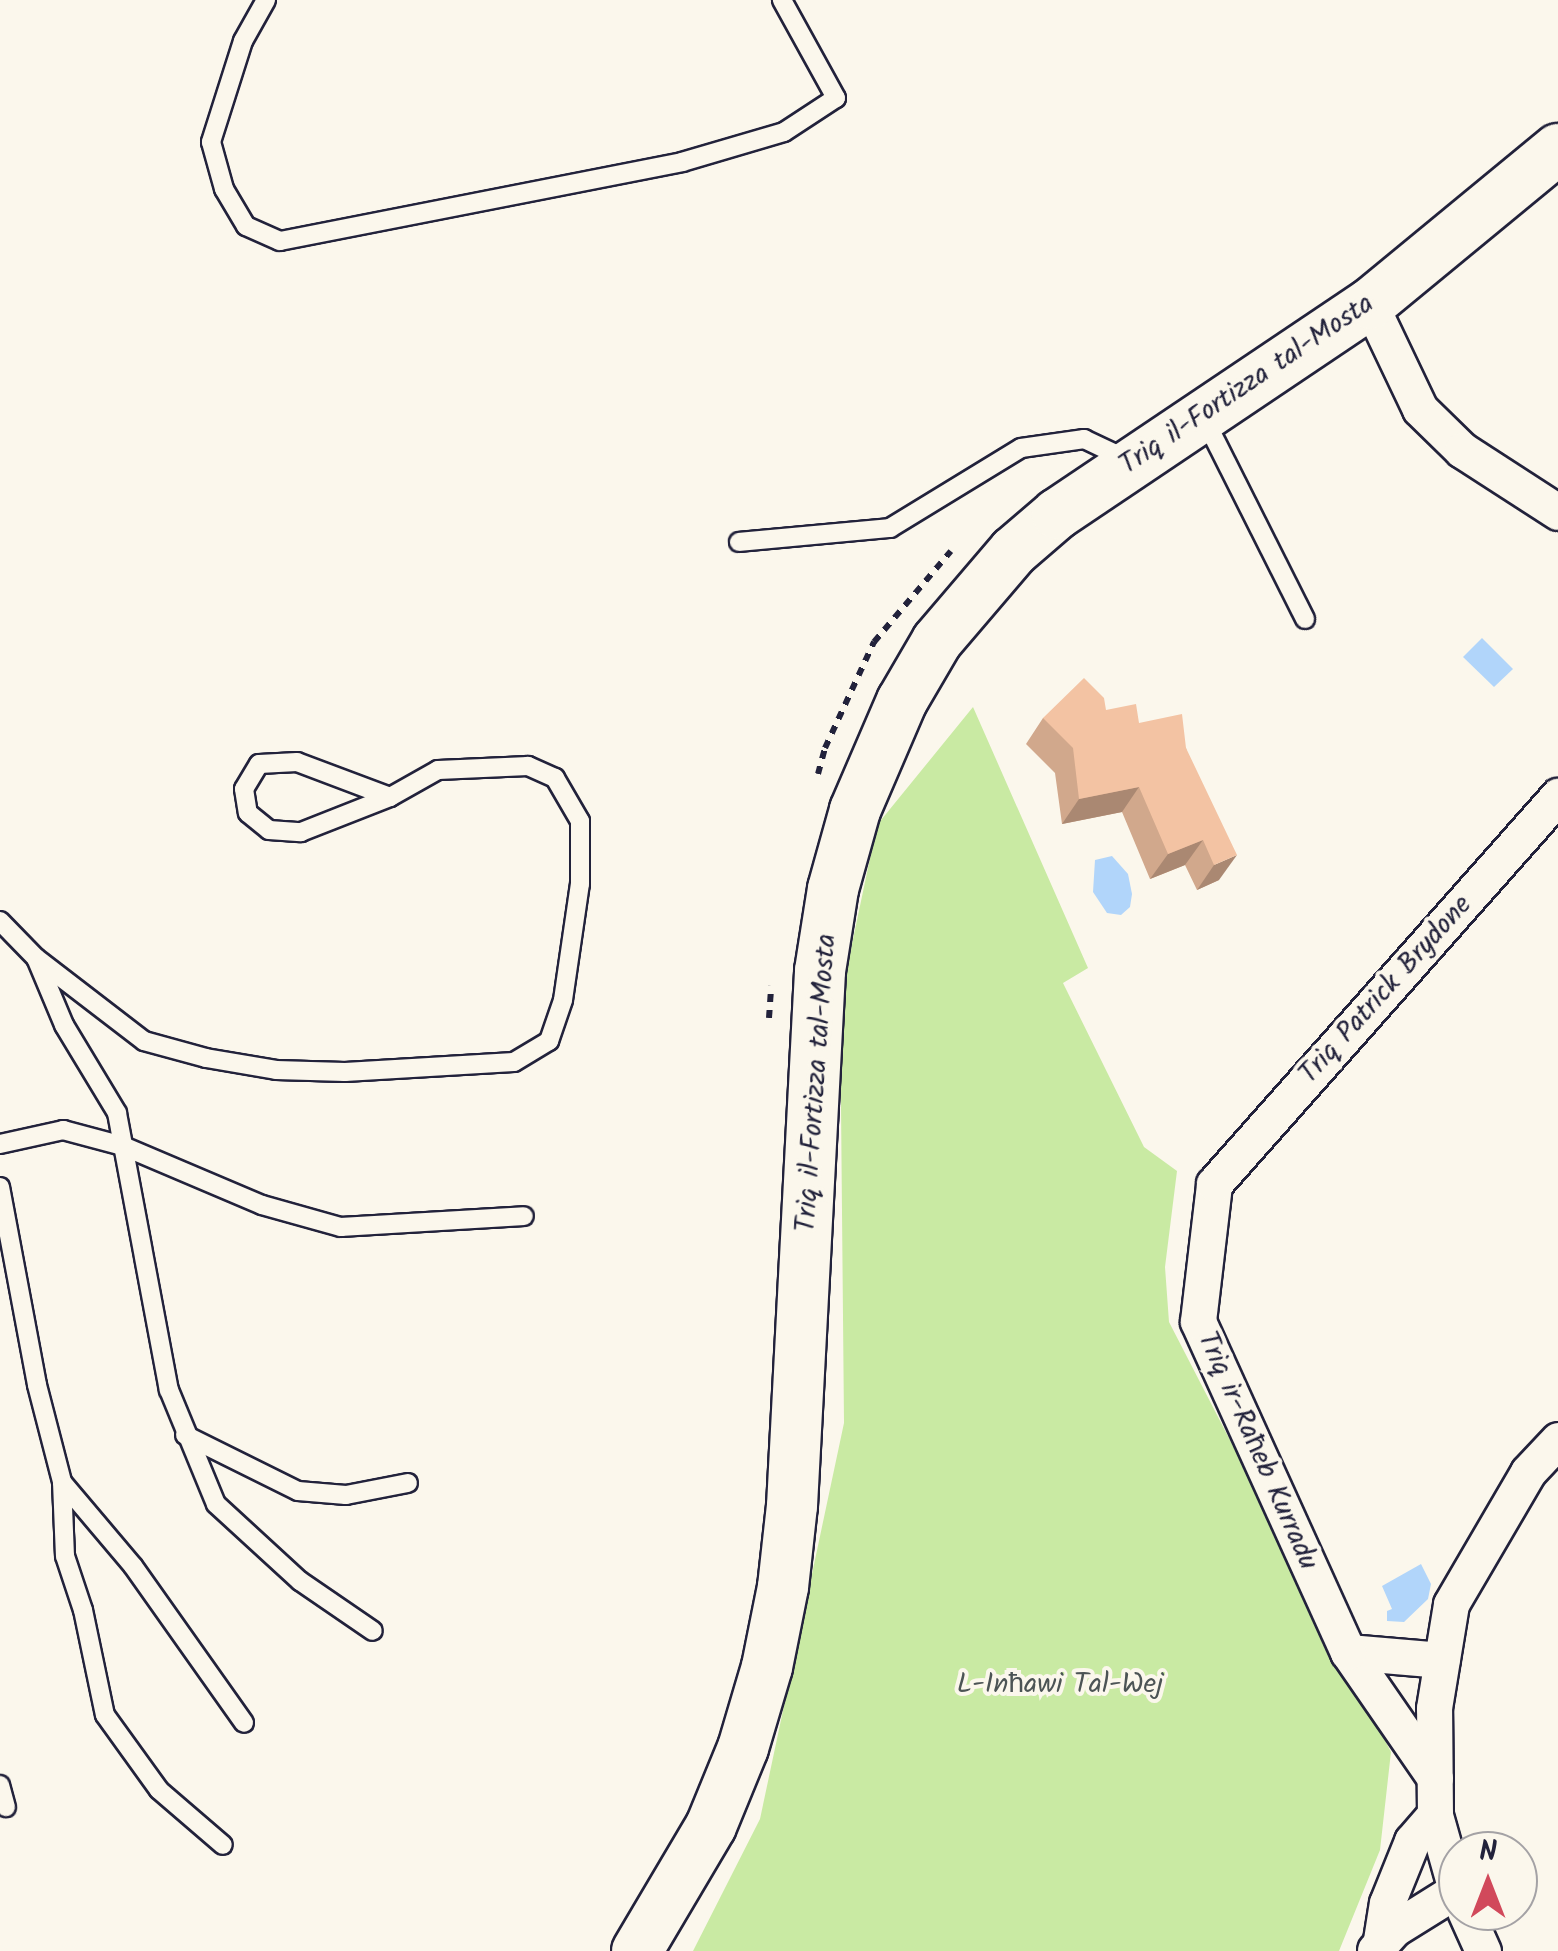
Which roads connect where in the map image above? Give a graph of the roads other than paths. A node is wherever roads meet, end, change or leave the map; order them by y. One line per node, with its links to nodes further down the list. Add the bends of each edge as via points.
1 (266, 0): 2 (lane, via 243,41 211,142 224,189 246,226 280,241 682,162 784,132 836,98)
2 (782, 0)
3 (1558, 149): 4 (main road, Triq il-Fortizza tal-Mosta)
4 (1370, 304): 5 (main road, Triq il-Fortizza tal-Mosta); 7 (street, via 1420,409 1462,450)
5 (1204, 416): 6 (main road, Triq il-Fortizza tal-Mosta); 9 (lane)
6 (1131, 461): 8 (lane, via 1084,439 1021,448 890,528); 35 (main road, Triq il-Fortizza tal-Mosta, via 1014,551 937,641 902,701 855,810 820,972 802,1366 783,1586 743,1748 695,1856)
7 (1558, 512)
8 (739, 542)
9 (1305, 619)
10 (1558, 796): 16 (street, Triq Patrick Brydone)
11 (390, 797): 11 (lane, via 297,762 258,764 244,789 248,813 269,830 301,832); 13 (lane, via 438,770 528,766 555,778 580,821 580,884 564,1000 549,1041 514,1062 345,1072 206,1058 144,1041)
12 (0, 921): 13 (lane)
13 (36, 958): 15 (lane, via 64,1025 117,1113)
14 (0, 1144): 15 (lane, via 63,1130)
15 (123, 1146): 18 (lane, via 262,1204 341,1227); 19 (lane, via 169,1390)
16 (1214, 1184): 24 (street, Triq ir-Raħeb Kurradu, via 1198,1321)
17 (0, 1187): 21 (lane, via 36,1386)
18 (524, 1216)
19 (185, 1435): 22 (lane, via 298,1490 346,1495); 23 (lane, via 216,1504 300,1581)
20 (1558, 1440): 25 (street, via 1528,1472 1452,1604)
21 (62, 1482): 26 (lane, via 133,1566); 32 (lane, via 65,1556 104,1714 159,1790)
22 (408, 1483)
23 (373, 1631)
24 (1348, 1652): 25 (street); 27 (street, Triq ir-Raħeb Kurradu)
25 (1442, 1660): 27 (street, via 1434,1708)
26 (244, 1723)
27 (1435, 1778): 30 (street)
28 (0, 1786): 29 (lane)
29 (6, 1807)
30 (1435, 1815): 31 (street); 34 (street, via 1412,1840)
31 (1440, 1831)
32 (223, 1845)
33 (1438, 1911): 34 (street)
34 (1378, 1945)
35 (637, 1951)

